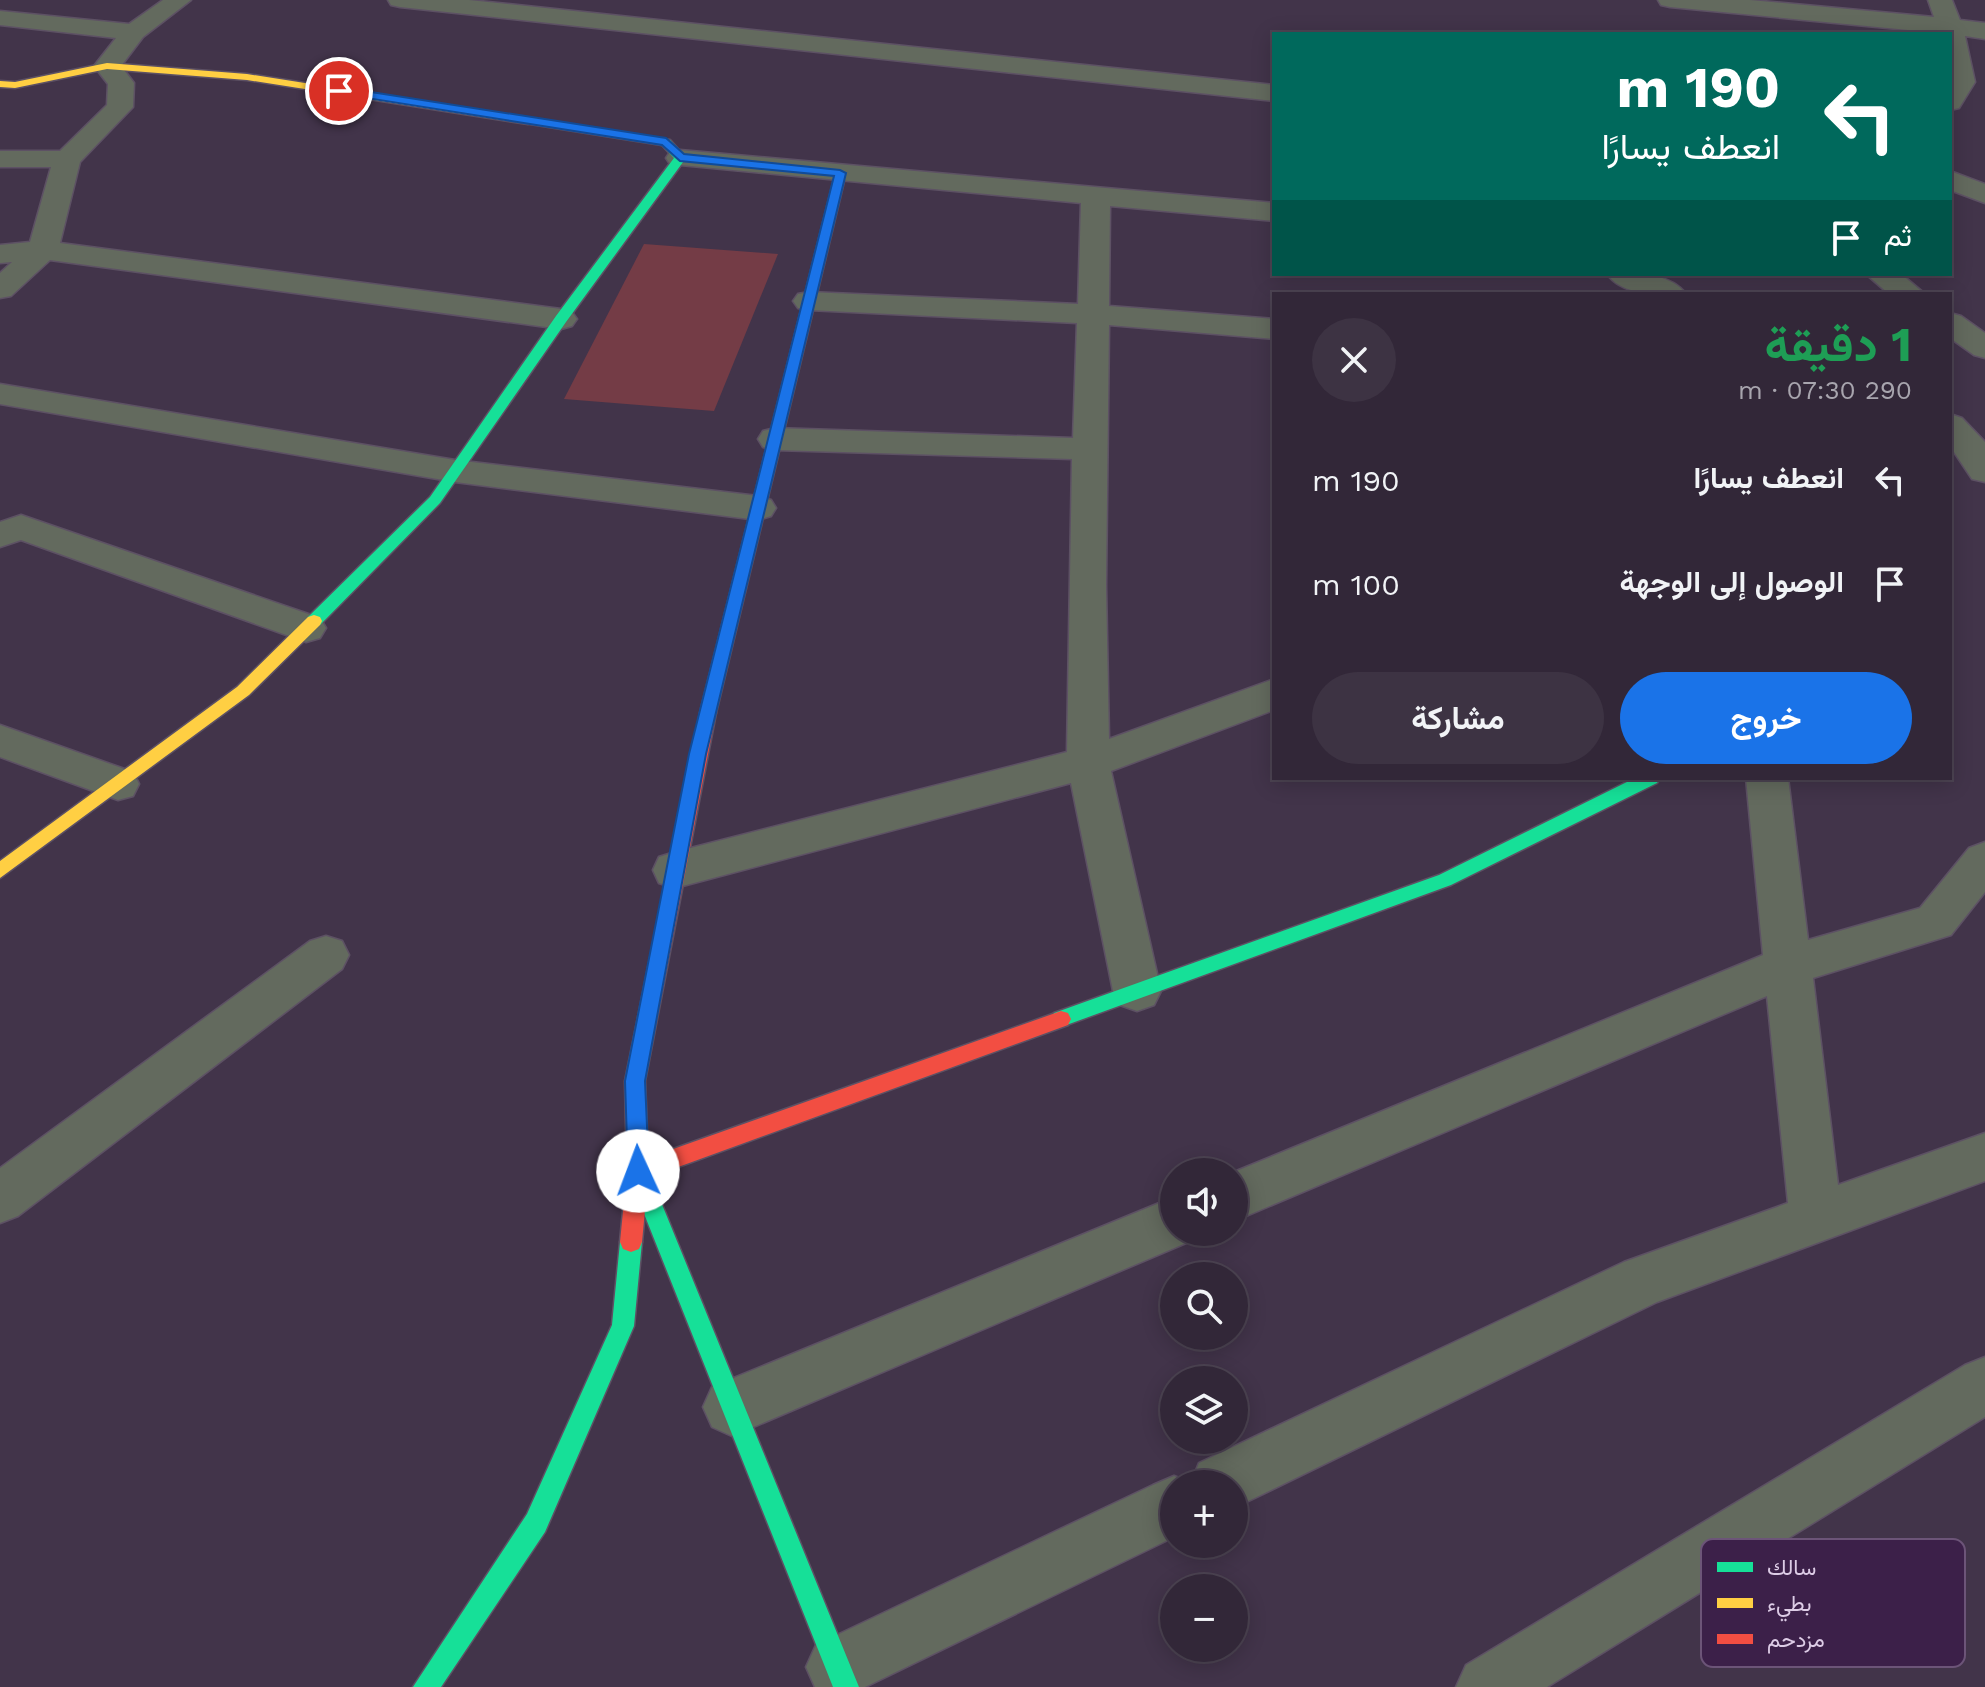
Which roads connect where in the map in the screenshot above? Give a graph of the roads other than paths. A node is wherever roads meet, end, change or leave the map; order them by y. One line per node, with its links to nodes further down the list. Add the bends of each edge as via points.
1 (179, 0): 8 (street)
2 (400, 0): 13 (street)
3 (1670, 0): 6 (street)
4 (1940, 0): 6 (street)
5 (0, 18): 8 (street)
6 (1950, 26): 7 (street); 9 (street)
7 (1985, 31)
8 (134, 32): 11 (street)
9 (1951, 32)
10 (1952, 35): 14 (street, via 1962,82)
11 (107, 66): 12 (street); 15 (street, via 247,77 583,127 666,142); 17 (street, via 121,83 120,107)
12 (0, 84)
13 (1272, 93)
14 (1952, 99)
15 (680, 158): 18 (street); 32 (street)
16 (0, 159): 17 (street)
17 (67, 159): 23 (street)
18 (840, 173): 21 (street); 30 (street)
19 (1952, 181): 20 (street)
20 (1985, 194)
21 (1096, 197): 22 (street); 31 (street)
22 (1272, 212)
23 (43, 250): 24 (street); 27 (street); 32 (street)
24 (0, 254)
25 (1627, 276): 28 (street)
26 (1884, 276): 29 (street)
27 (0, 289)
28 (1665, 292)
29 (1906, 292)
30 (809, 301): 31 (street); 38 (street)
31 (1094, 314): 34 (street); 39 (street)
32 (561, 319): 40 (street)
33 (1952, 324): 35 (street)
34 (1272, 329)
35 (1985, 348)
36 (0, 394): 40 (street)
37 (1952, 427): 41 (street)
38 (775, 439): 39 (street); 42 (street)
39 (1090, 449): 47 (street)
40 (455, 471): 42 (street); 44 (street, via 435,500)
41 (1985, 471)
42 (758, 508): 52 (street)
43 (0, 535): 44 (street, via 21,527)
44 (306, 628): 50 (street, via 243,691)
45 (1272, 695): 47 (street)
46 (0, 741): 50 (street)
47 (1088, 763): 52 (street); 56 (street)
48 (1647, 780): 56 (street, via 1445,880)
49 (1767, 780): 55 (street)
50 (118, 784): 53 (street)
51 (1985, 860): 55 (street, via 1935,922)
52 (675, 870): 58 (street, via 635,1081)
53 (0, 871)
54 (326, 955): 60 (street)
55 (1788, 966): 59 (street); 61 (street)
56 (1137, 991): 58 (street)
57 (1985, 1157): 61 (street)
58 (638, 1171): 64 (street); 70 (street, via 623,1326 536,1523)
59 (1248, 1191)
60 (0, 1199)
61 (1816, 1218): 65 (street, via 1643,1281)
62 (1160, 1228): 64 (street)
63 (1985, 1385): 67 (street)
64 (732, 1407): 69 (street)
65 (1248, 1471)
66 (1160, 1513): 69 (street)
67 (1732, 1539)
68 (1701, 1558): 71 (street)
69 (842, 1677)
70 (426, 1687)
71 (1488, 1687)

